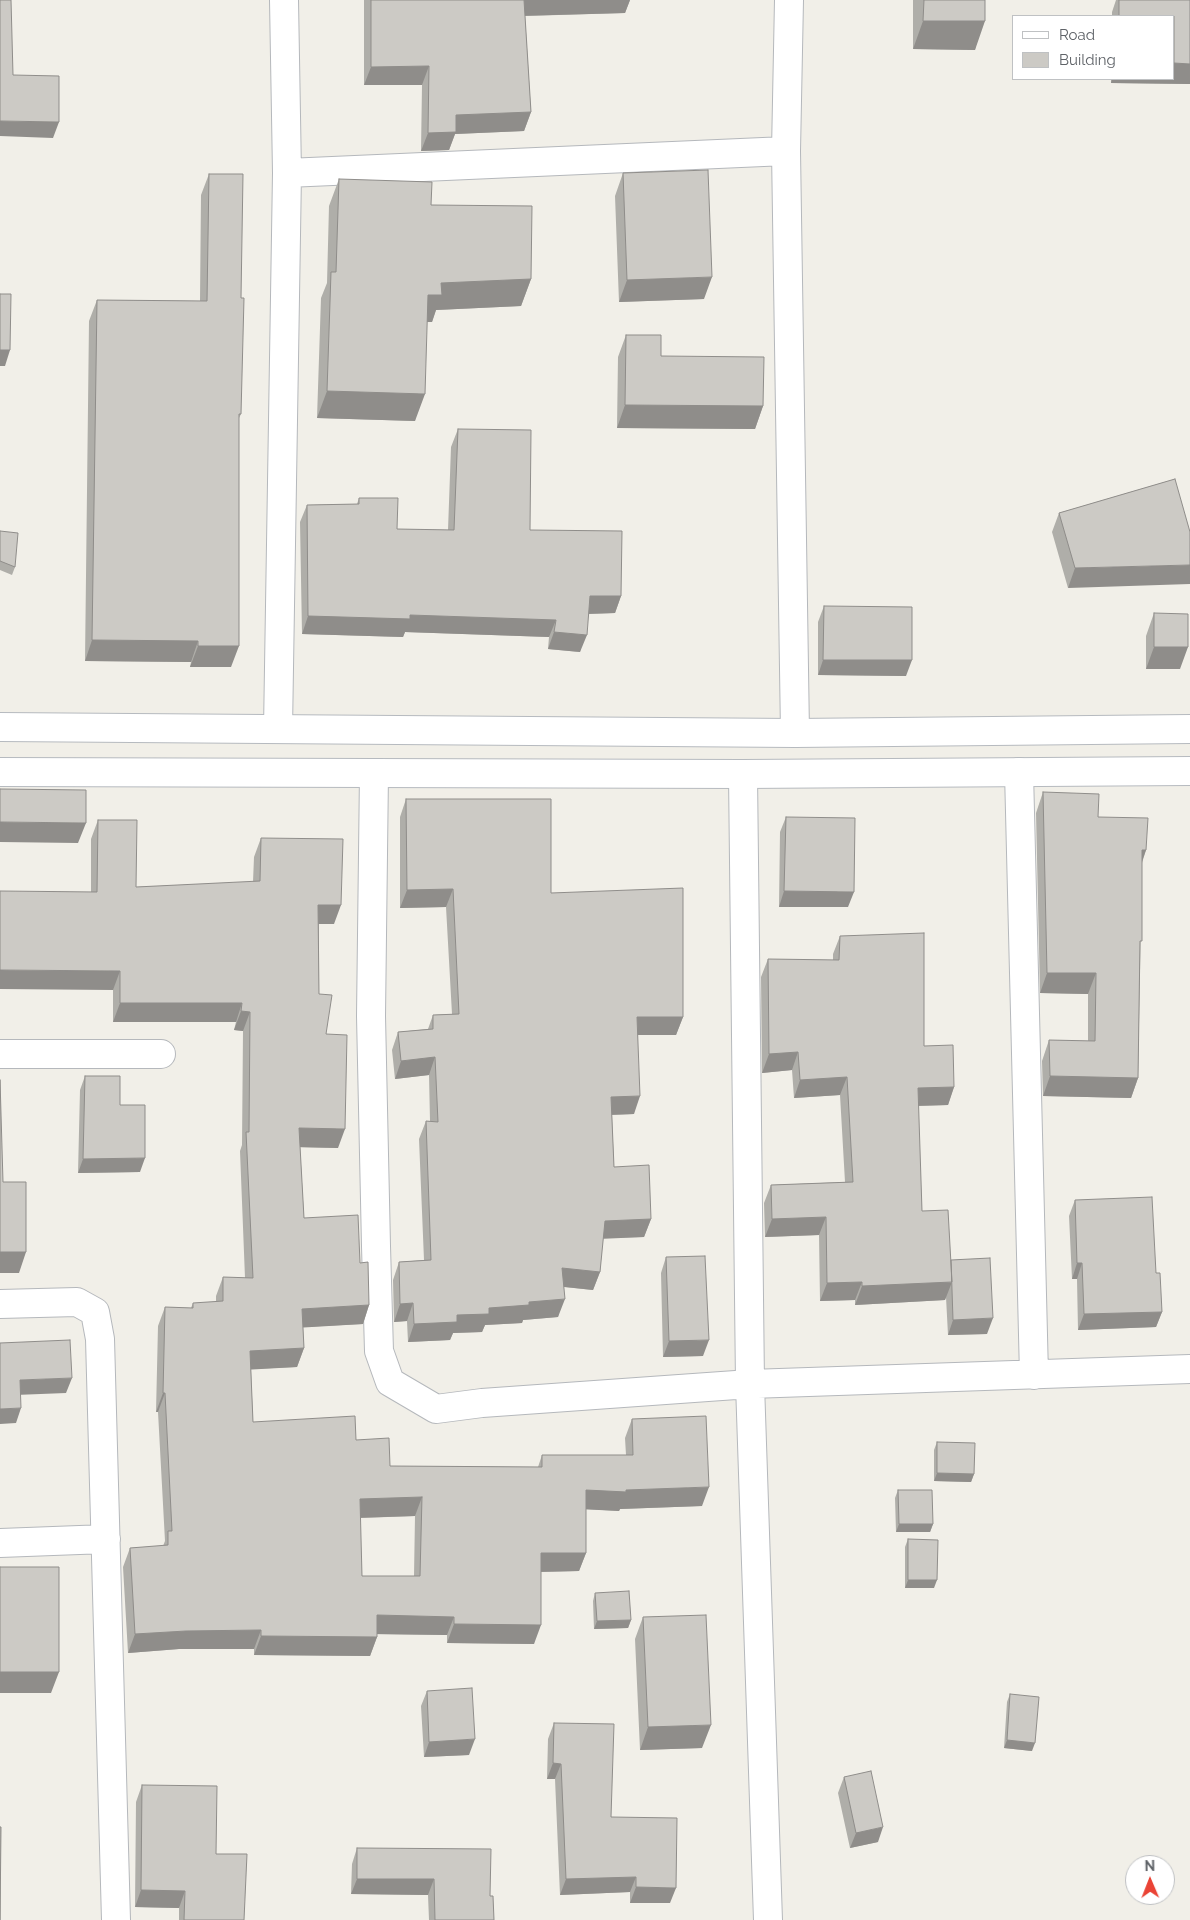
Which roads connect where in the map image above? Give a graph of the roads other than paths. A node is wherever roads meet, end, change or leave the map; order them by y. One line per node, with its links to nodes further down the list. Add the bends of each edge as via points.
1 (284, 0): 4 (street)
2 (789, 0): 3 (street)
3 (786, 150): 4 (street); 8 (street)
4 (287, 173): 6 (street)
5 (0, 728): 6 (street)
6 (278, 729): 8 (street)
7 (1190, 729): 8 (street)
8 (795, 733)
9 (1190, 771): 11 (street)
10 (0, 772): 12 (street)
11 (1019, 772): 13 (street); 18 (street)
12 (374, 773): 13 (street); 19 (street, via 371,1016 376,1246 379,1351 390,1382 436,1409)
13 (743, 774): 19 (street)
14 (0, 1054): 15 (street)
15 (161, 1054)
16 (0, 1304): 20 (street, via 77,1302 95,1312 100,1339)
17 (1190, 1369): 18 (street)
18 (1034, 1375): 19 (street)
19 (750, 1384): 23 (street)
20 (106, 1539): 21 (street); 22 (street)
21 (0, 1542)
22 (116, 1920)
23 (768, 1920)

